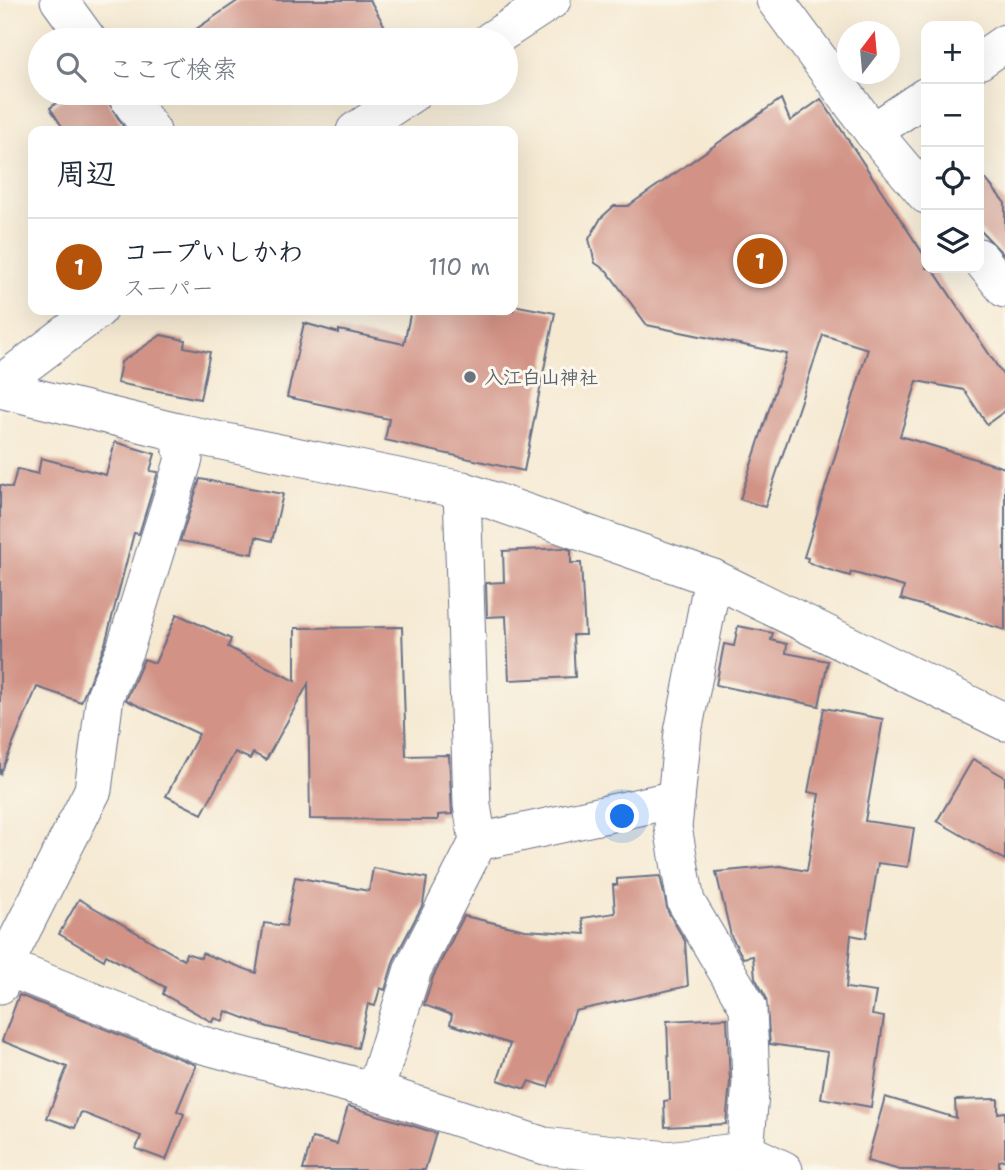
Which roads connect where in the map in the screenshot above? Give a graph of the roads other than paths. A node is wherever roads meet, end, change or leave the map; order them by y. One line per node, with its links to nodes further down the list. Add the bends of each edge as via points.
1 (59, 0): 4 (street)
2 (552, 0): 5 (street)
3 (775, 0): 13 (street)
4 (79, 28)
5 (509, 28)
6 (1005, 43): 7 (street)
7 (984, 58)
8 (921, 99): 13 (street)
9 (134, 105): 11 (street)
10 (395, 105): 12 (street)
11 (148, 126)
12 (363, 126)
13 (873, 132): 14 (street)
14 (921, 189)
15 (91, 315): 16 (street)
16 (0, 384)
17 (0, 389): 18 (street)
18 (177, 432): 19 (street); 24 (street, via 184,459 125,649 105,696 93,790)
19 (462, 490): 20 (street); 23 (street, via 472,805)
20 (713, 578): 21 (street); 22 (street, via 683,732)
21 (1005, 722)
22 (676, 799): 23 (street); 26 (street, via 673,827 686,902 748,1007 751,1083)
23 (478, 842): 25 (street, via 413,969)
24 (2, 976): 25 (street, via 199,1044)
25 (375, 1091): 27 (street, via 544,1146)
26 (745, 1152): 27 (street); 28 (street)
27 (666, 1165)
28 (784, 1170)

